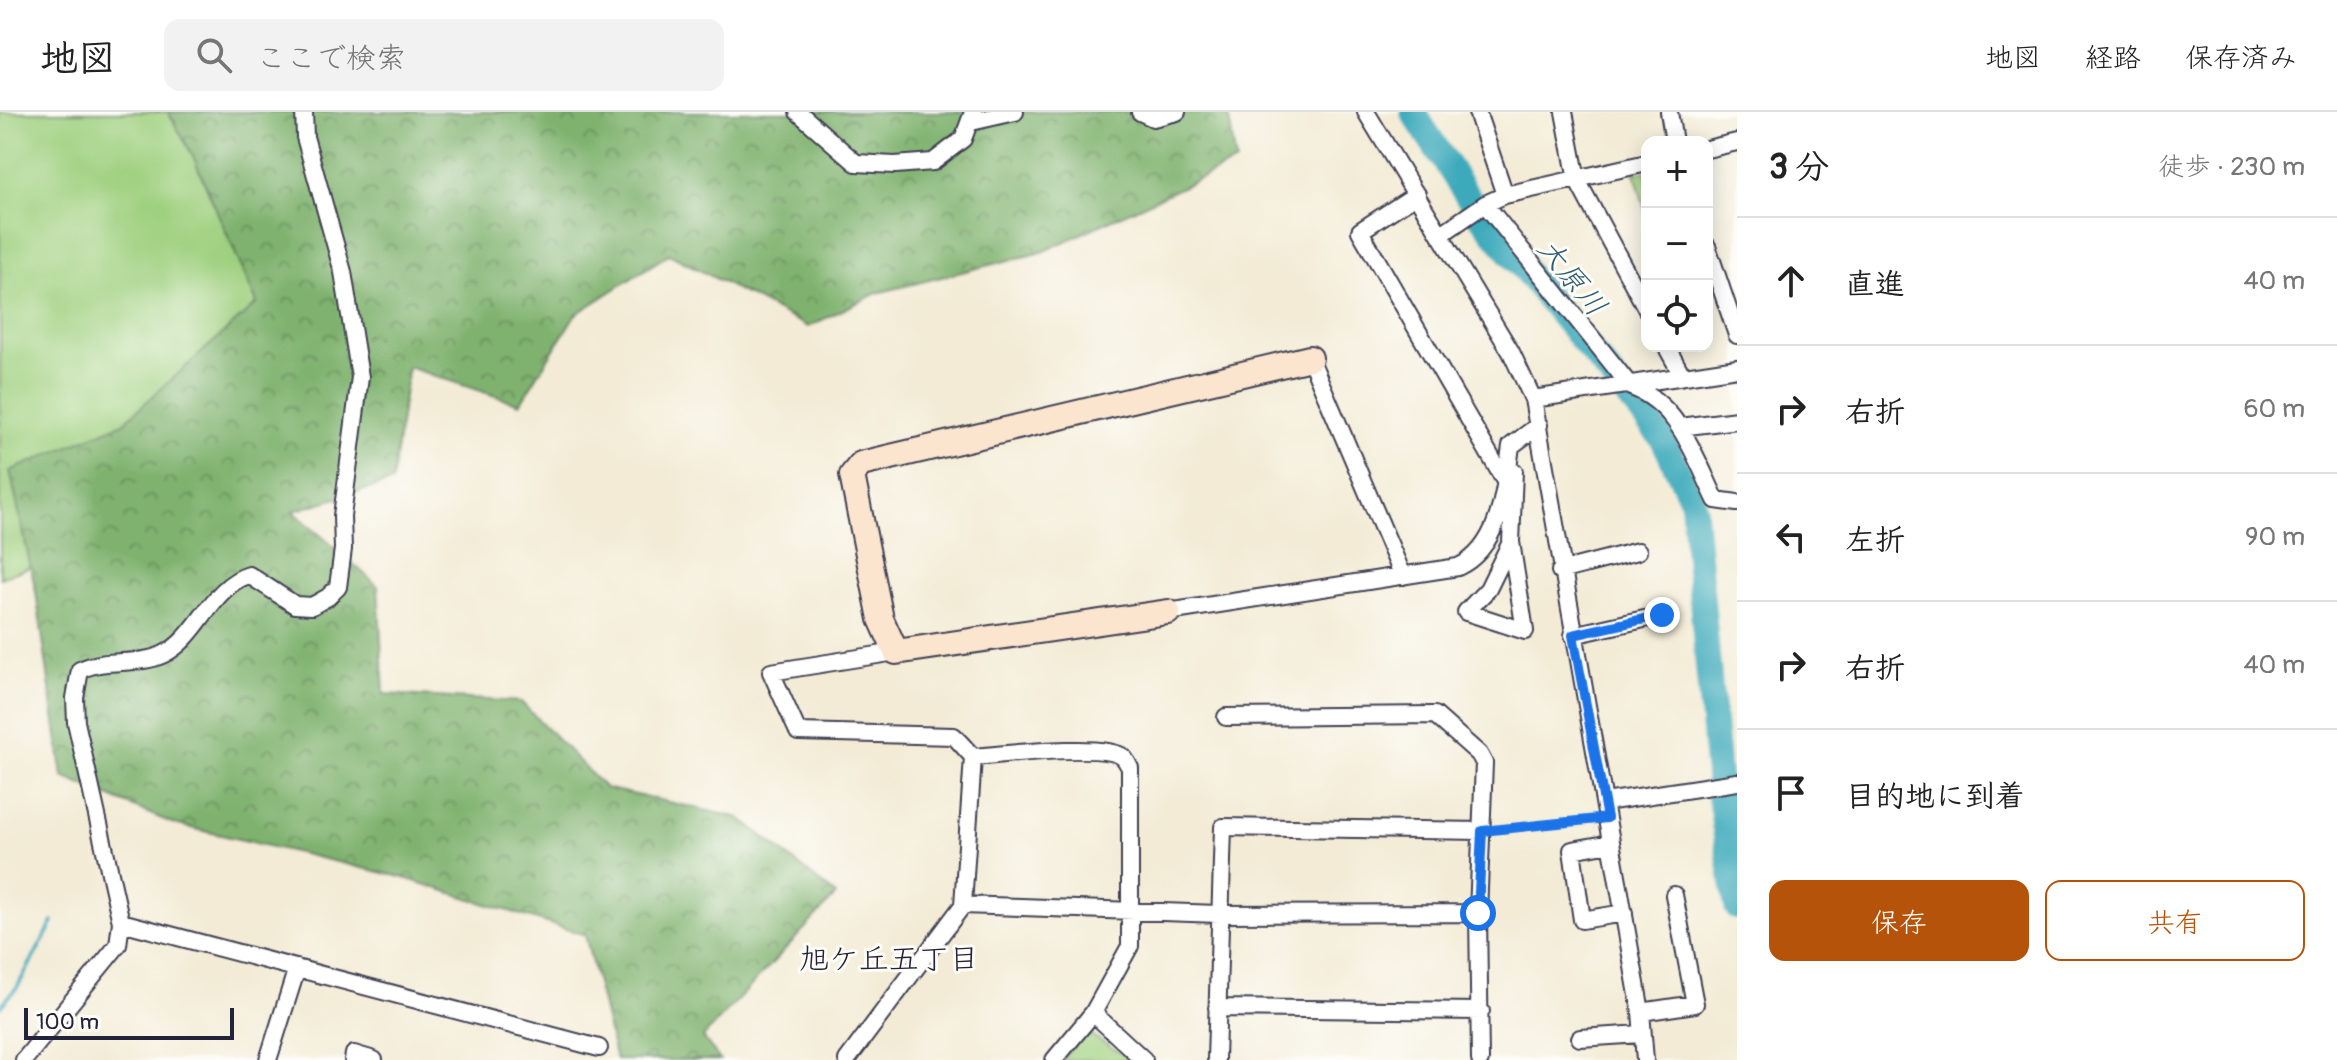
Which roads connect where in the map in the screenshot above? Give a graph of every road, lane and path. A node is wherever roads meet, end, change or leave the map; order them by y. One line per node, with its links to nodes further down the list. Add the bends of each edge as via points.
1 (304, 112): 55 (street, via 305,137 352,315 360,377 338,587 312,606 295,605 249,575 235,579 163,654 97,662 80,670 76,722)
2 (798, 112): 10 (street, via 856,163 895,165 933,162 963,139)
3 (1015, 112): 10 (street)
4 (1140, 112): 5 (street, via 1153,118)
5 (1177, 112)
6 (1366, 112): 16 (street)
7 (1477, 112): 17 (street)
8 (1564, 112): 15 (street)
9 (1669, 112): 11 (street)
10 (972, 117)
11 (1673, 136)
12 (1737, 142): 13 (street)
13 (1713, 148)
14 (1641, 164): 15 (street)
15 (1577, 180): 17 (street); 21 (street)
16 (1417, 194): 19 (street); 33 (street, via 1360,231)
17 (1505, 195): 18 (street)
18 (1485, 204): 19 (street); 27 (street)
19 (1440, 235): 28 (street, via 1511,352)
20 (1713, 264): 22 (street)
21 (1641, 299)
22 (1737, 335)
23 (1669, 352): 26 (street)
24 (1310, 358): 38 (street); 42 (street, via 861,464 852,475 881,619)
25 (1737, 368): 26 (street)
26 (1682, 375): 27 (street)
27 (1631, 387): 28 (street); 31 (street, via 1653,395)
28 (1533, 399): 30 (street)
29 (1737, 420): 31 (street)
30 (1539, 425): 32 (street); 37 (street)
31 (1680, 427): 34 (street, via 1716,500)
32 (1511, 446): 33 (street); 35 (street, via 1516,484)
33 (1506, 483): 38 (street, via 1489,541 1478,554 1458,567)
34 (1737, 503)
35 (1511, 542): 35 (street, via 1520,601 1525,631 1466,612 1488,589)
36 (1638, 551): 37 (street)
37 (1560, 571): 41 (street)
38 (1403, 576): 39 (street)
39 (1168, 612): 42 (street)
40 (1662, 615): 41 (street)
41 (1573, 635): 46 (street)
42 (896, 652): 44 (street, via 771,672 798,732 954,736)
43 (1226, 717): 47 (street, via 1435,715 1484,763)
44 (973, 757): 50 (street); 51 (street, via 1071,751 1123,757 1130,768)
45 (1737, 782): 46 (street)
46 (1606, 810): 47 (path); 48 (street)
47 (1482, 831): 52 (street); 54 (street, via 1223,827)
48 (1611, 843): 53 (street); 53 (street, via 1572,850 1582,920)
49 (1674, 895): 59 (street, via 1695,1004)
50 (963, 905): 51 (street); 68 (street)
51 (1132, 911): 54 (street); 60 (street, via 1124,962)
52 (1478, 913): 54 (street); 58 (street)
53 (1624, 913): 59 (street)
54 (1219, 914): 57 (street)
55 (121, 922): 56 (street); 64 (street, via 118,945)
56 (297, 968): 63 (street); 65 (street)
57 (1217, 1008): 58 (street); 71 (street)
58 (1481, 1011): 72 (street)
59 (1641, 1012): 61 (street)
60 (1093, 1013): 69 (street); 70 (street)
61 (1642, 1034): 62 (street); 73 (street)
62 (1580, 1038)
63 (587, 1052)
64 (24, 1060)
65 (268, 1060)
66 (353, 1060): 67 (street, via 354,1054)
67 (374, 1060)
68 (847, 1060)
69 (1054, 1060)
70 (1144, 1060)
71 (1216, 1060)
72 (1480, 1060)
73 (1645, 1060)

